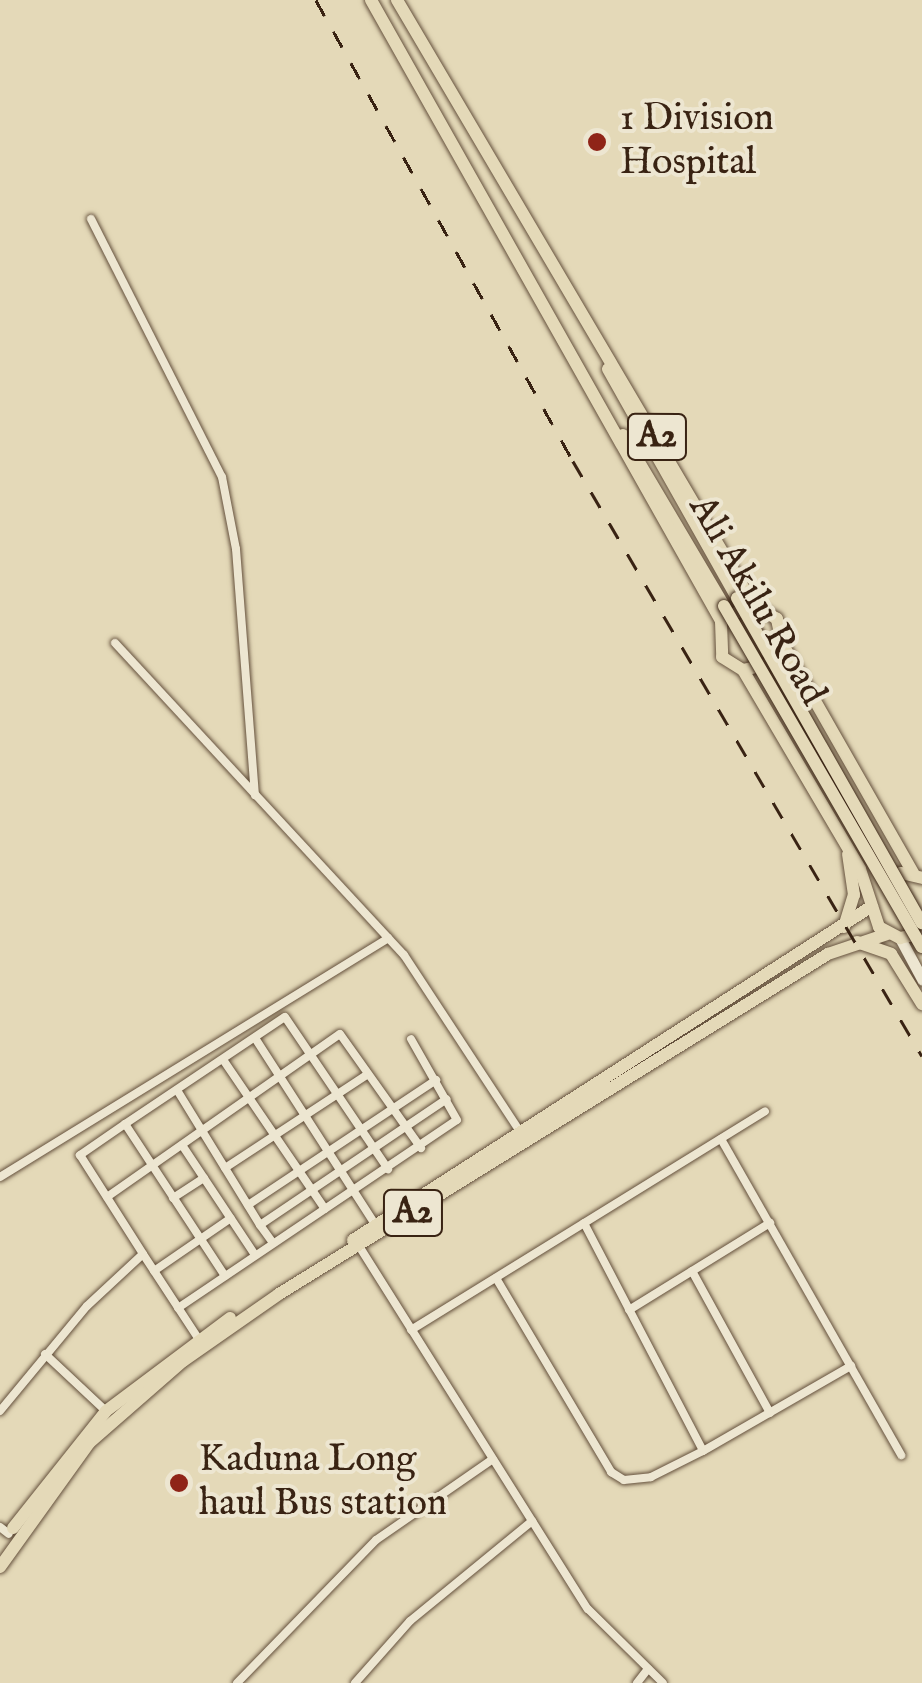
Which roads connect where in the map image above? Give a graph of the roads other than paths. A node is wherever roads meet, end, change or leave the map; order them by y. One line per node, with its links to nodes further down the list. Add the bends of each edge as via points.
1 (371, 0): 5 (main road, A2)
2 (398, 0): 4 (main road, A2)
3 (91, 218): 11 (street, via 222,477 236,549)
4 (552, 271): 5 (main road); 6 (main road, A2, via 596,332); 15 (main road, Ali Akilu Road, bridge)
5 (533, 283): 7 (main road, A2, via 564,350); 21 (main road, Ali Akilu Road, bridge)
6 (753, 604): 7 (main road); 9 (main road, A2, via 778,619)
7 (720, 620): 10 (main road, A2, via 722,657)
8 (116, 642): 11 (street)
9 (782, 643): 10 (main road, via 768,664); 13 (main road, A2)
10 (744, 670): 12 (main road, A2)
11 (255, 795): 19 (street)
12 (847, 847): 14 (main road, A2); 16 (main road, via 854,896)
13 (918, 876): 14 (main road, A2, via 888,877)
14 (872, 902): 16 (main road, A2); 18 (main road, A2)
15 (922, 923)
16 (844, 928): 44 (main road, A2)
17 (922, 933): 18 (main road, A2)
18 (894, 936): 20 (main road, A2); 22 (main road)
19 (388, 938): 44 (street); 56 (street)
20 (854, 941): 23 (main road, via 891,954); 72 (main road, A2)
21 (922, 947)
22 (922, 979)
23 (922, 1004)
24 (255, 1038): 26 (street, via 286,1017); 27 (street); 29 (street)
25 (411, 1039): 30 (street)
26 (311, 1054): 28 (street, via 340,1034); 29 (street); 32 (street)
27 (224, 1060): 31 (street); 33 (street)
28 (368, 1074): 32 (street); 36 (street)
29 (281, 1076): 33 (street); 38 (street)
30 (436, 1080): 34 (street); 36 (street)
31 (177, 1090): 39 (street); 42 (street)
32 (338, 1094): 38 (street); 43 (street)
33 (248, 1097): 42 (street); 45 (street)
34 (447, 1098): 35 (street); 41 (street, via 457,1117)
35 (434, 1108): 40 (street); 41 (street)
36 (394, 1109): 40 (street); 43 (street)
37 (766, 1112): 46 (street)
38 (307, 1115): 45 (street); 50 (street)
39 (124, 1124): 51 (street); 61 (street, via 80,1155)
40 (406, 1127): 48 (street); 49 (street)
41 (447, 1128): 48 (street)
42 (202, 1130): 47 (street); 54 (street)
43 (362, 1131): 49 (street); 50 (street)
44 (521, 1133): 69 (main road, A2)
45 (275, 1136): 54 (street); 55 (street)
46 (721, 1138): 66 (street); 67 (street)
47 (182, 1145): 51 (street); 57 (street)
48 (421, 1148): 52 (street)
49 (375, 1150): 52 (street); 53 (street)
50 (332, 1151): 53 (street); 55 (street)
51 (153, 1167): 61 (street); 62 (street)
52 (388, 1169): 59 (street)
53 (344, 1170): 59 (street); 60 (street)
54 (227, 1172): 58 (street); 63 (street)
55 (299, 1172): 60 (street); 63 (street)
56 (0, 1177)
57 (204, 1178): 58 (street); 62 (street)
58 (210, 1188): 65 (street)
59 (355, 1189): 64 (street); 69 (street)
60 (312, 1190): 64 (street); 68 (street)
61 (106, 1197): 73 (street)
62 (173, 1198): 70 (street)
63 (248, 1205): 68 (street)
64 (325, 1209): 71 (street)
65 (231, 1218): 70 (street); 74 (street)
66 (770, 1223): 76 (street); 84 (street)
67 (584, 1224): 78 (street); 80 (street)
68 (260, 1225): 71 (street)
69 (376, 1226): 82 (main road, A2)
70 (200, 1240): 75 (street); 77 (street)
71 (272, 1244): 74 (street)
72 (359, 1246): 81 (street); 94 (main road, A2, via 280,1294 129,1404 68,1468)
73 (143, 1254): 75 (street); 83 (street)
74 (255, 1255): 77 (street)
75 (154, 1271): 79 (street)
76 (692, 1271): 80 (street); 87 (street)
77 (224, 1276): 79 (street)
78 (496, 1278): 81 (street); 88 (street, via 612,1472 636,1480)
79 (178, 1308): 82 (street)
80 (629, 1310): 88 (street)
81 (412, 1330): 90 (street)
82 (198, 1338): 85 (main road, A2)
83 (45, 1354): 85 (street); 86 (street)
84 (851, 1366): 87 (street); 89 (street)
85 (106, 1411): 92 (main road, A2)
86 (0, 1412)
87 (770, 1413): 88 (street)
88 (704, 1451)
89 (901, 1454)
90 (493, 1459): 91 (street); 96 (street, via 376,1540)
91 (532, 1521): 95 (street, via 588,1609); 97 (street, via 410,1621)
92 (5, 1531): 93 (main road, A2)
93 (0, 1550)
94 (0, 1567)
95 (648, 1670): 98 (street); 99 (street)
96 (237, 1683)
97 (354, 1683)
98 (637, 1683)
99 (663, 1683)

